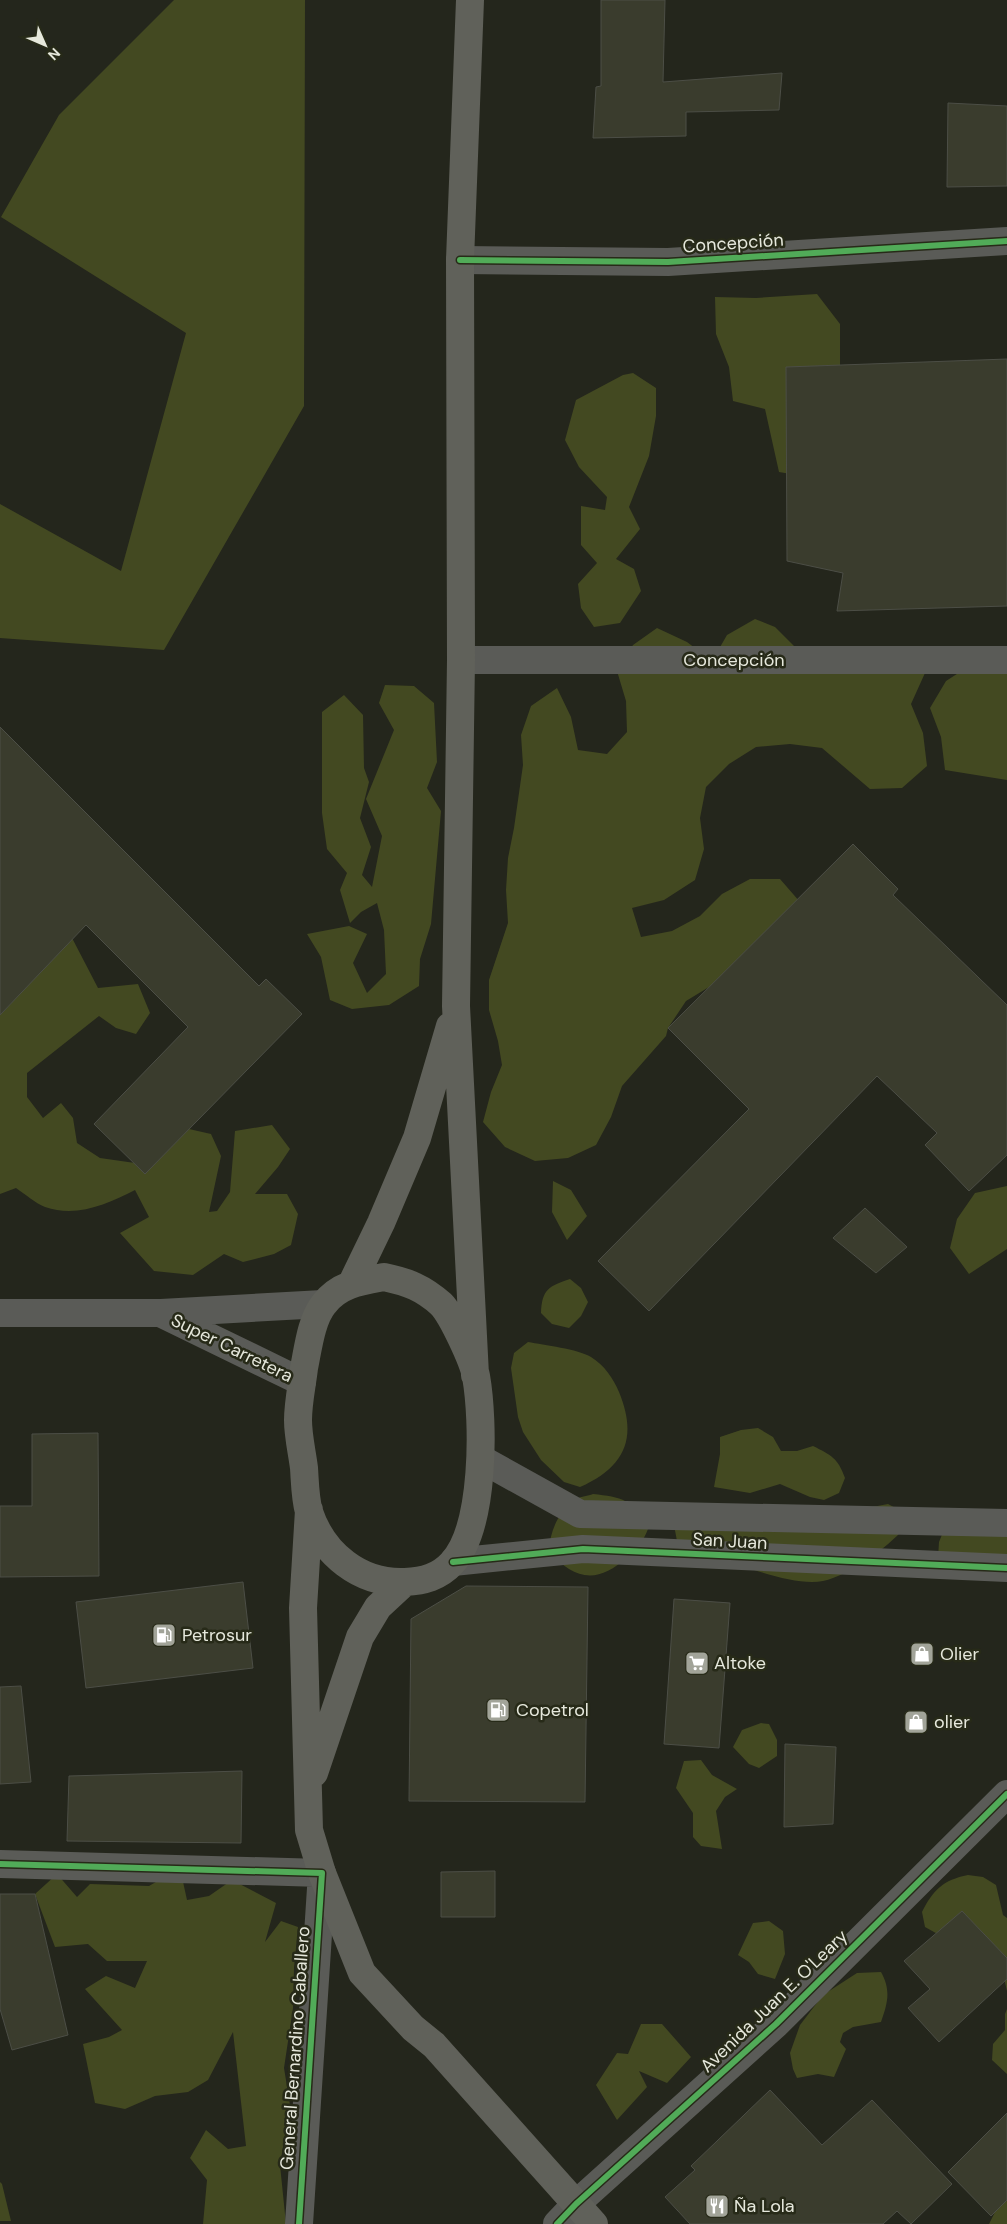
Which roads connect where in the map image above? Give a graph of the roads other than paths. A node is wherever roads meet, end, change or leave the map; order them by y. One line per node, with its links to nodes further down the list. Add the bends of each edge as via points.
1 (470, 0): 3 (highway)
2 (1007, 241): 3 (street, Concepción, via 668,262)
3 (460, 260): 4 (highway)
4 (461, 660): 5 (street, Concepción); 6 (highway)
5 (1007, 660)
6 (456, 1006): 7 (highway, via 417,1138); 11 (highway)
7 (352, 1283): 8 (highway); 11 (highway, via 384,1277 410,1282 424,1292 442,1306)
8 (323, 1304): 10 (street); 12 (highway, via 310,1334)
9 (0, 1313): 10 (street)
10 (161, 1313): 12 (street, Super Carretera)
11 (476, 1375): 13 (highway)
12 (302, 1382): 14 (highway, via 298,1420)
13 (481, 1459): 15 (street, San Juan, via 580,1514); 16 (highway, via 468,1535)
14 (309, 1510): 18 (highway, via 319,1534 342,1561 381,1581); 19 (highway, via 303,1608)
15 (1007, 1524)
16 (453, 1562): 17 (street, San Juan, via 582,1549); 18 (highway, via 429,1579)
17 (1007, 1568)
18 (404, 1582): 19 (highway, via 378,1607 360,1637)
19 (308, 1791): 22 (highway, via 308,1830)
20 (1007, 1794): 23 (street, Avenida Juan E. O'Leary, via 776,2024)
21 (0, 1864): 22 (street)
22 (322, 1873): 23 (highway, via 362,1973 413,2028 434,2045); 24 (street, General Bernardino Caballero)
23 (576, 2204): 25 (street, Avenida Juan E. O'Leary); 26 (highway)
24 (299, 2224)
25 (557, 2224)
26 (594, 2224)

